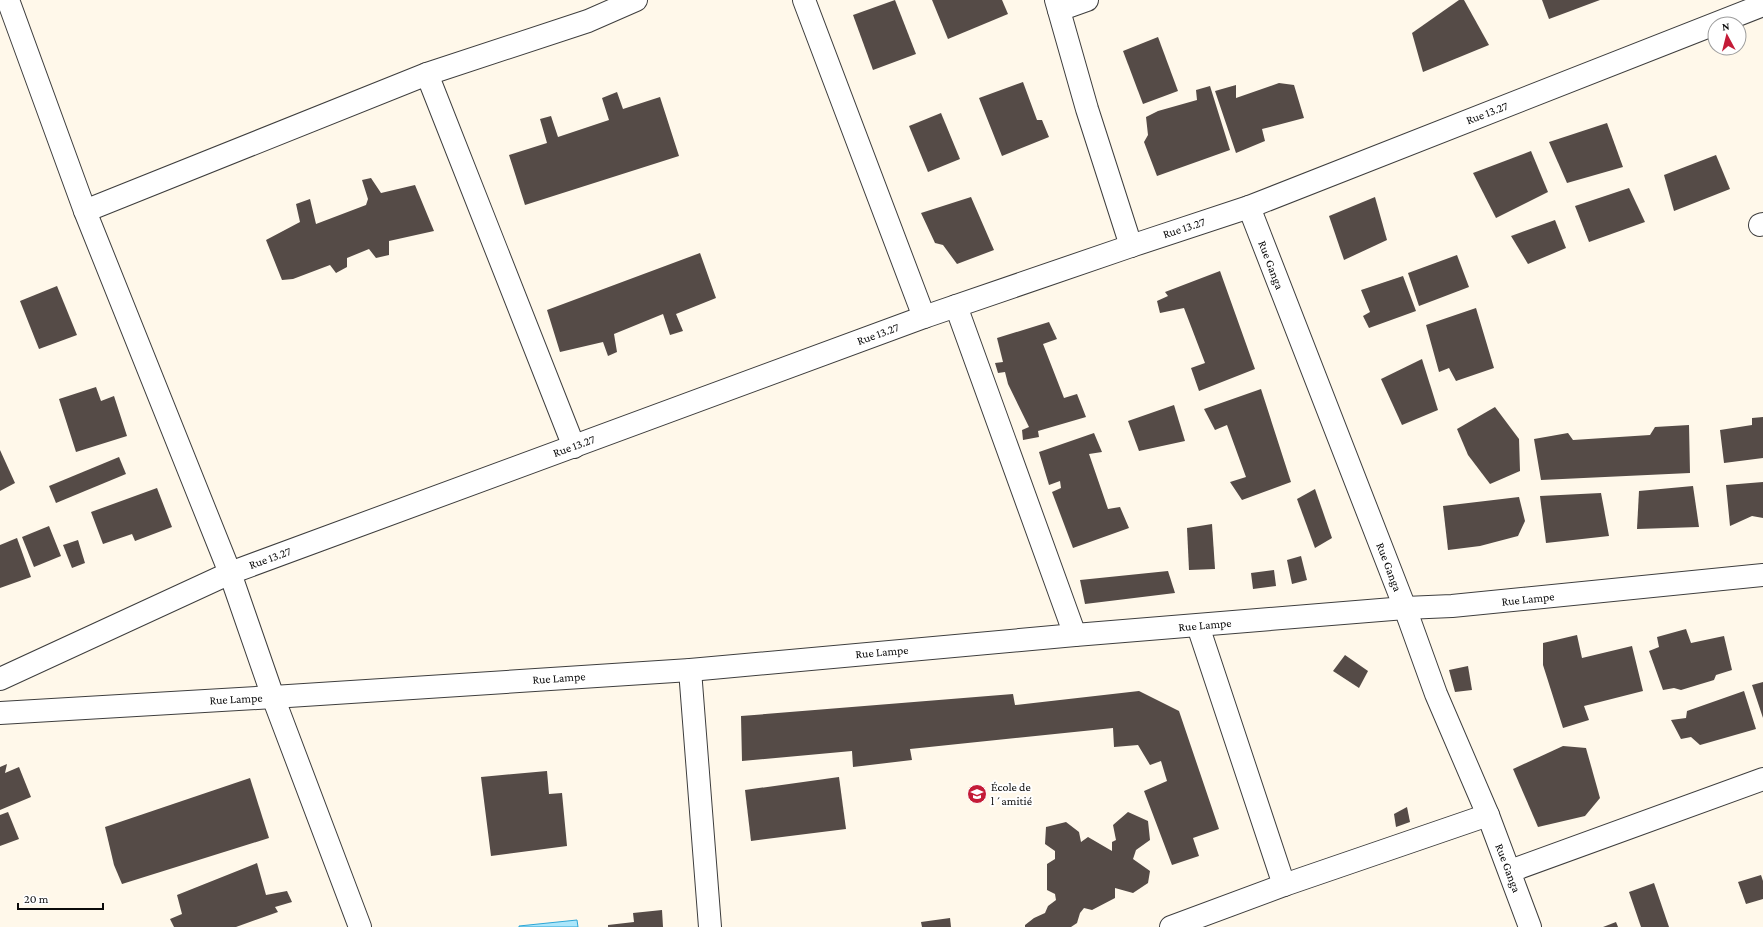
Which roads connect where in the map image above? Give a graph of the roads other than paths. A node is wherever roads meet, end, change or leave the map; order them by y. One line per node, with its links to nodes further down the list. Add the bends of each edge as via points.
1 (8, 0): 9 (street)
2 (636, 0): 7 (street, via 588,21)
3 (804, 0): 12 (street)
4 (1087, 0): 5 (street)
5 (1058, 5): 10 (street, via 1087,109)
6 (1763, 5): 8 (street, Rue 13.27)
7 (427, 74): 9 (street); 13 (street)
8 (1248, 207): 10 (street, Rue 13.27); 16 (street, Rue Ganga)
9 (85, 211): 14 (street)
10 (1131, 246): 11 (street, Rue 13.27)
11 (956, 306): 12 (street, Rue 13.27); 18 (street)
12 (924, 317): 13 (street, Rue 13.27)
13 (574, 447): 14 (street, Rue 13.27)
14 (230, 573): 20 (street, Rue 13.27); 21 (street)
15 (1763, 575): 16 (street, Rue Lampe, via 1452,606)
16 (1405, 608): 17 (street, Rue Lampe); 24 (street, Rue Ganga, via 1436,694)
17 (1198, 626): 18 (street, Rue Lampe); 26 (street)
18 (1074, 635): 19 (street, Rue Lampe)
19 (690, 670): 21 (street, Rue Lampe); 28 (street)
20 (0, 680)
21 (273, 697): 22 (street, Rue Lampe); 27 (street)
22 (0, 713)
23 (1763, 779): 25 (street)
24 (1488, 815): 25 (street, Rue Ganga); 26 (street)
25 (1510, 871): 30 (street, Rue Ganga)
26 (1284, 885): 29 (street)
27 (360, 927)
28 (710, 927)
29 (1171, 927)
30 (1530, 927)

